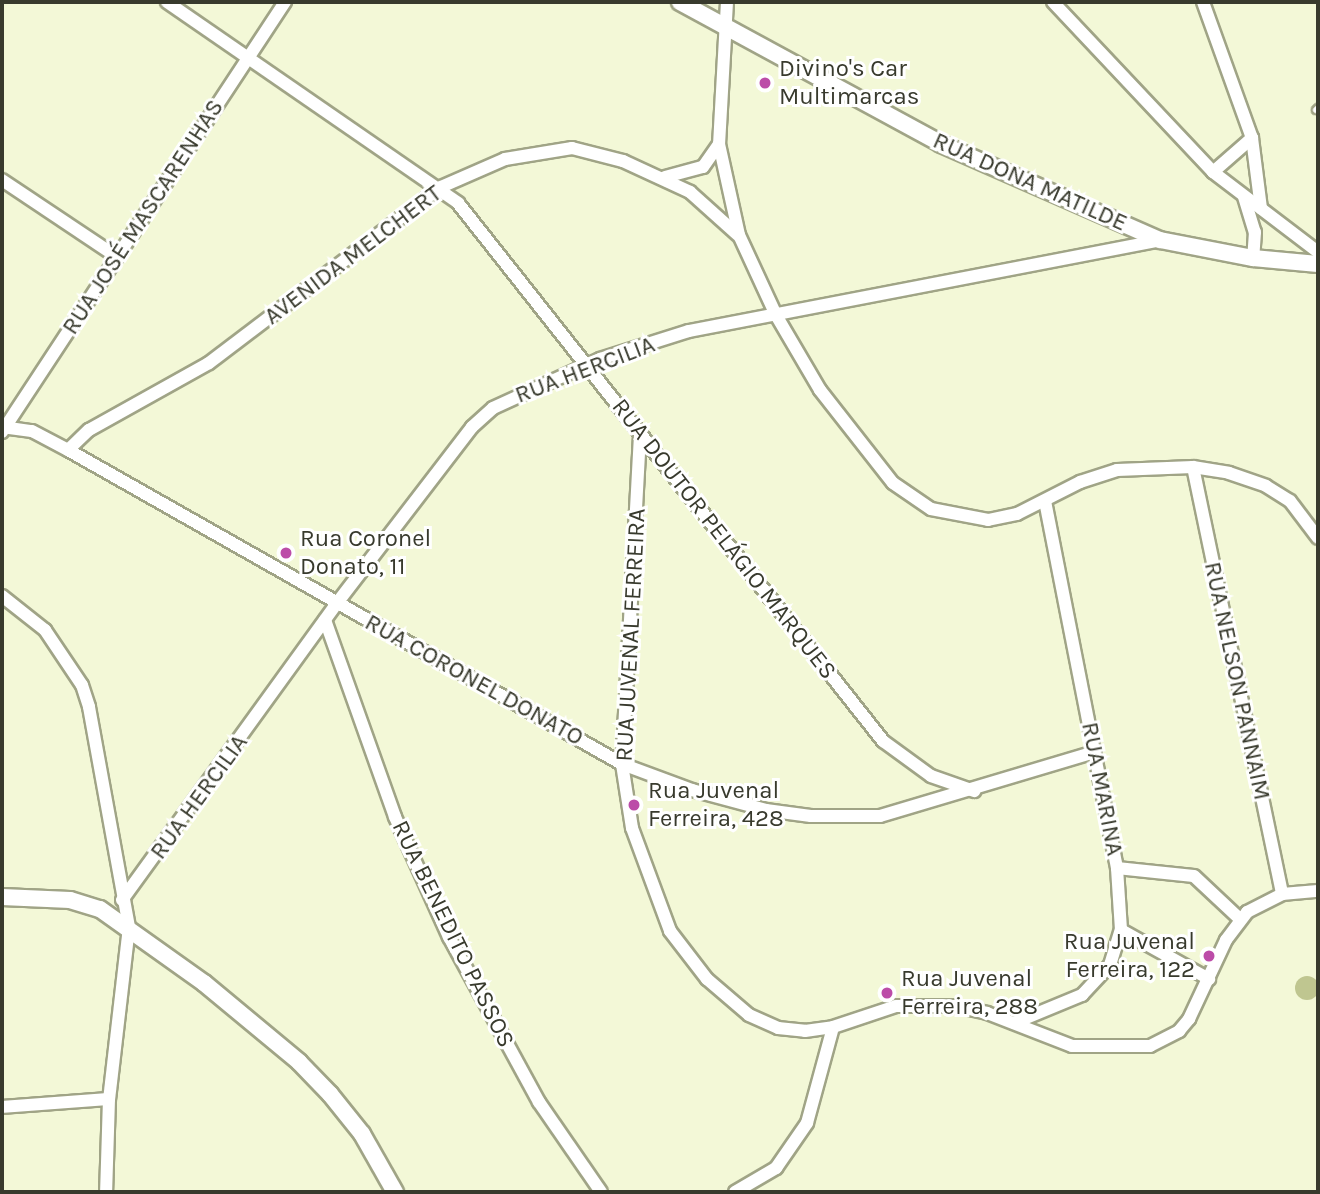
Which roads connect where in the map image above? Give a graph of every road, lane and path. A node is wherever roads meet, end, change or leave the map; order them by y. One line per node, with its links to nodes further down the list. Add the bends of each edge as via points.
1 (167, 2): 8 (street, RUA DOUTOR PELÁGIO MARQUES)
2 (285, 2): 8 (street, RUA JOSÉ MASCARENHAS)
3 (680, 2): 7 (street, RUA DONA MATILDE)
4 (727, 2): 7 (street)
5 (1053, 2): 11 (street)
6 (1203, 2): 9 (street)
7 (726, 27): 10 (street); 18 (street, RUA DONA MATILDE, via 941,144)
8 (247, 57): 14 (street, RUA DOUTOR PELÁGIO MARQUES); 20 (street, RUA JOSÉ MASCARENHAS)
9 (1252, 138): 11 (street); 16 (street)
10 (719, 144): 12 (street, via 703,167); 17 (street)
11 (1213, 172): 15 (street)
12 (664, 177): 14 (street, AVENIDA MELCHERT, via 572,148 505,159); 17 (street, AVENIDA MELCHERT, via 716,212)
13 (2, 180): 20 (street)
14 (441, 187): 24 (street, RUA DOUTOR PELÁGIO MARQUES); 27 (street, AVENIDA MELCHERT, via 209,363 89,430)
15 (1244, 197): 16 (street); 21 (street, via 1255,232)
16 (1261, 208): 19 (street)
17 (739, 235): 23 (street)
18 (1160, 240): 21 (street, RUA DONA MATILDE); 23 (street, RUA HERCILIA)
19 (1318, 252)
20 (117, 257): 25 (street, RUA JOSÉ MASCARENHAS)
21 (1253, 258): 22 (street, RUA DONA MATILDE)
22 (1318, 264)
23 (776, 315): 24 (street, RUA HERCILIA, via 689,331); 29 (street, via 852,436 892,483 913,498 958,517 988,520)
24 (589, 364): 26 (street, RUA DOUTOR PELÁGIO MARQUES); 32 (street, RUA HERCILIA, via 520,392 472,427)
25 (3, 429): 27 (street, RUA CORONEL DONATO, via 32,431)
26 (640, 435): 35 (street, RUA JUVENAL FERREIRA); 36 (street, RUA DOUTOR PELÁGIO MARQUES, via 883,741 931,776)
27 (68, 450): 32 (street, RUA CORONEL DONATO)
28 (1193, 467): 29 (street, via 1117,470 1080,482); 30 (street, via 1229,472 1266,486 1290,502); 39 (street, RUA NELSON PANNAIM)
29 (1045, 501): 34 (street, RUA MARINA)
30 (1318, 538)
31 (2, 596): 41 (street, via 45,631 82,685)
32 (337, 603): 33 (street, RUA HERCILIA); 35 (street, RUA CORONEL DONATO)
33 (326, 620): 41 (street, RUA HERCILIA); 52 (street, RUA BENEDITO PASSOS, via 395,817 449,937 539,1102)
34 (1095, 751): 36 (street, RUA CORONEL DONATO); 37 (street, RUA MARINA)
35 (622, 764): 36 (street, RUA CORONEL DONATO, via 692,790 811,816 880,816); 47 (street, RUA JUVENAL FERREIRA, via 632,828 647,878 670,930 699,969 749,1015 778,1028)
36 (974, 791)
37 (1117, 868): 42 (street, via 1194,876); 44 (street, RUA MARINA)
38 (1318, 891): 39 (street)
39 (1282, 894): 42 (street)
40 (2, 897): 43 (street, via 70,900 100,909)
41 (122, 900): 43 (street)
42 (1240, 919): 45 (street, RUA JUVENAL FERREIRA)
43 (129, 928): 48 (street); 51 (street, via 299,1062 362,1134)
44 (1121, 930): 45 (street); 46 (street, RUA MARINA, via 1110,965 1082,995)
45 (1209, 979): 46 (street, RUA JUVENAL FERREIRA, via 1184,1025 1150,1046 1087,1049)
46 (1014, 1023): 47 (street, RUA JUVENAL FERREIRA, via 976,1010 923,1004 873,1011)
47 (833, 1027): 53 (street, via 807,1123 776,1168)
48 (108, 1100): 49 (street); 50 (street)
49 (2, 1107)
50 (106, 1192)
51 (395, 1192)
52 (601, 1192)
53 (735, 1192)

